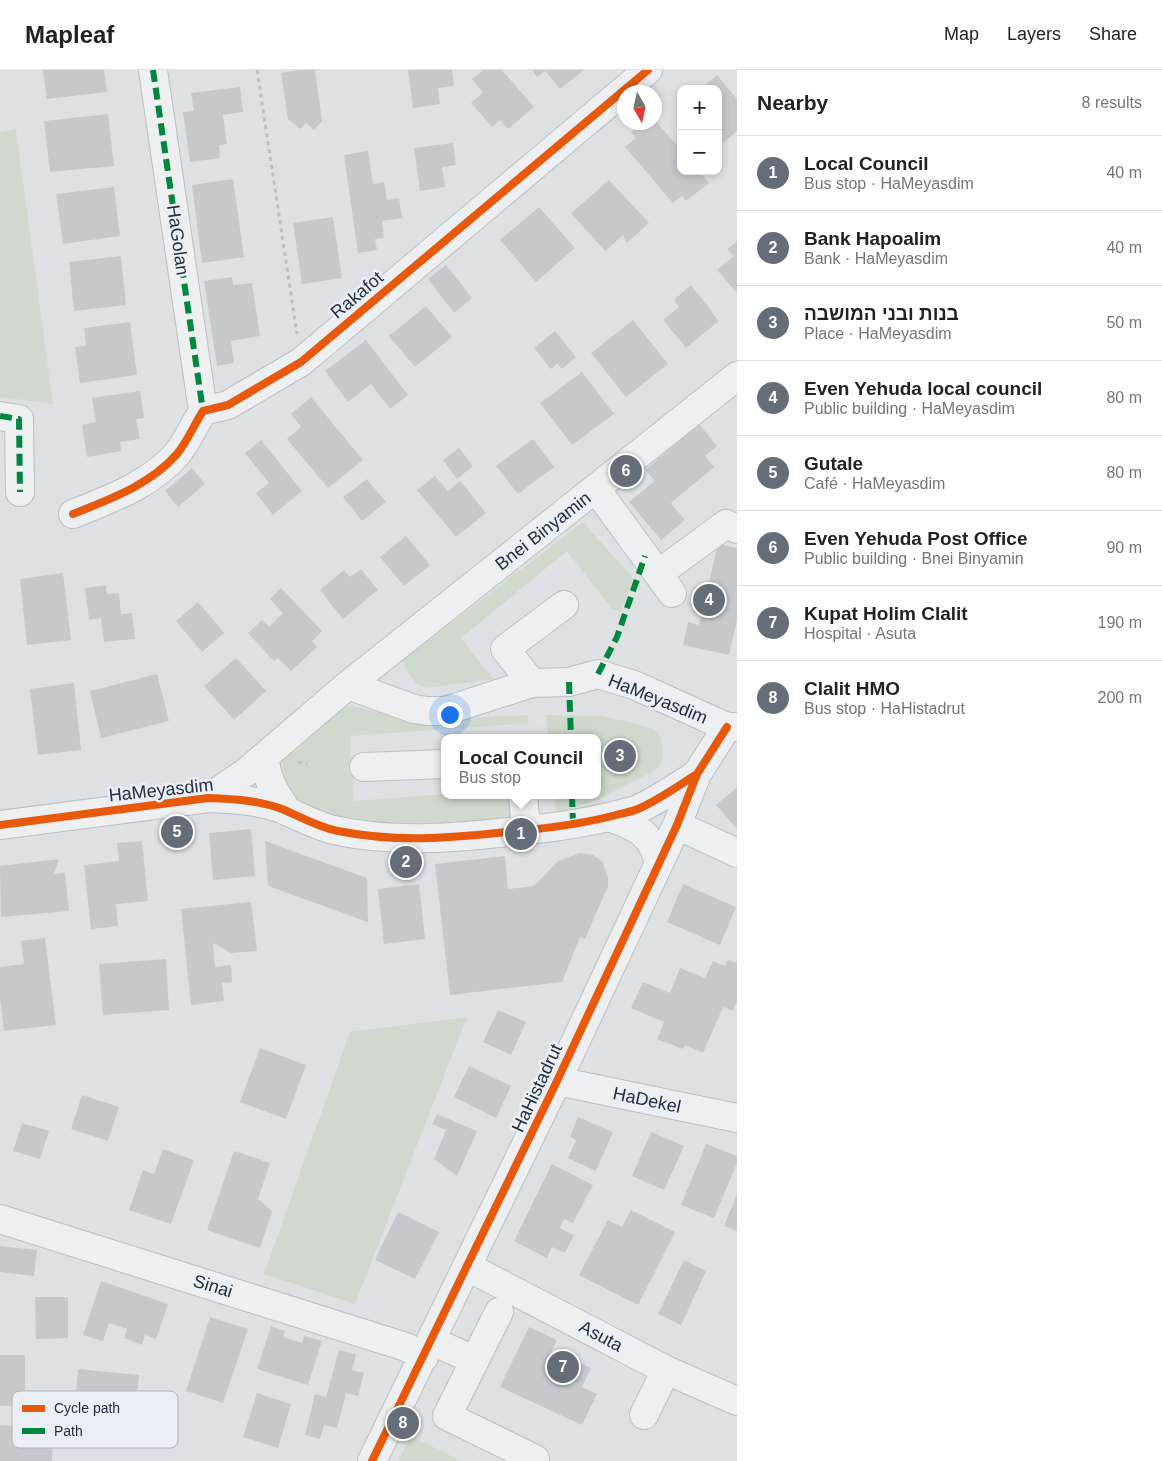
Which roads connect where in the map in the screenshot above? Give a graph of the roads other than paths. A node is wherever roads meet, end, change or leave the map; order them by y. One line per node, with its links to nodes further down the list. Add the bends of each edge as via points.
1 (153, 70): 4 (street, HaGolan)
2 (648, 70): 4 (street, Rakafot, via 301,362 228,405)
3 (737, 376): 6 (street, Bnei Binyamin)
4 (202, 411): 8 (street, via 178,453 164,467 120,495)
5 (0, 416): 7 (street, via 19,418)
6 (596, 489): 9 (street, via 665,584 726,524); 12 (street, Bnei Binyamin)
7 (20, 492)
8 (73, 514)
9 (737, 529)
10 (564, 605): 11 (street, via 505,649)
11 (532, 683): 12 (street, HaMeyasdim, via 444,711 414,709); 13 (street, HaMeyasdim, via 569,682 598,674 634,684)
12 (348, 685): 14 (street, HaMeyasdim)
13 (732, 727): 17 (street, HaHistadrut)
14 (265, 756): 18 (street, HaMeyasdim); 20 (street, via 268,781)
15 (441, 764): 16 (street)
16 (364, 767)
17 (696, 774): 21 (street, HaMeyasdim, via 638,809); 23 (street, HaHistadrut)
18 (208, 798): 20 (street, HaMeyasdim, via 240,799); 22 (street, HaMeyasdim)
19 (523, 799): 24 (street)
20 (288, 812): 24 (street, HaMeyasdim, via 338,831 410,840)
21 (608, 817): 24 (street, HaMeyasdim); 26 (street, via 624,822 648,838 656,849)
22 (0, 825)
23 (677, 825): 25 (street); 26 (street, HaHistadrut)
24 (526, 830)
25 (737, 853)
26 (659, 864): 27 (street, HaHistadrut)
27 (557, 1081): 28 (street, HaDekel); 30 (street, HaHistadrut)
28 (737, 1118)
29 (0, 1219): 32 (street, Sinai, via 406,1347)
30 (468, 1267): 32 (street, HaHistadrut); 34 (street, Asuta)
31 (499, 1312): 33 (street)
32 (427, 1349): 33 (street, Sinai); 38 (street, HaHistadrut)
33 (475, 1360): 37 (street, via 447,1416)
34 (666, 1370): 35 (street, Asuta); 36 (street)
35 (737, 1401)
36 (644, 1415)
37 (535, 1459)
38 (372, 1461)

